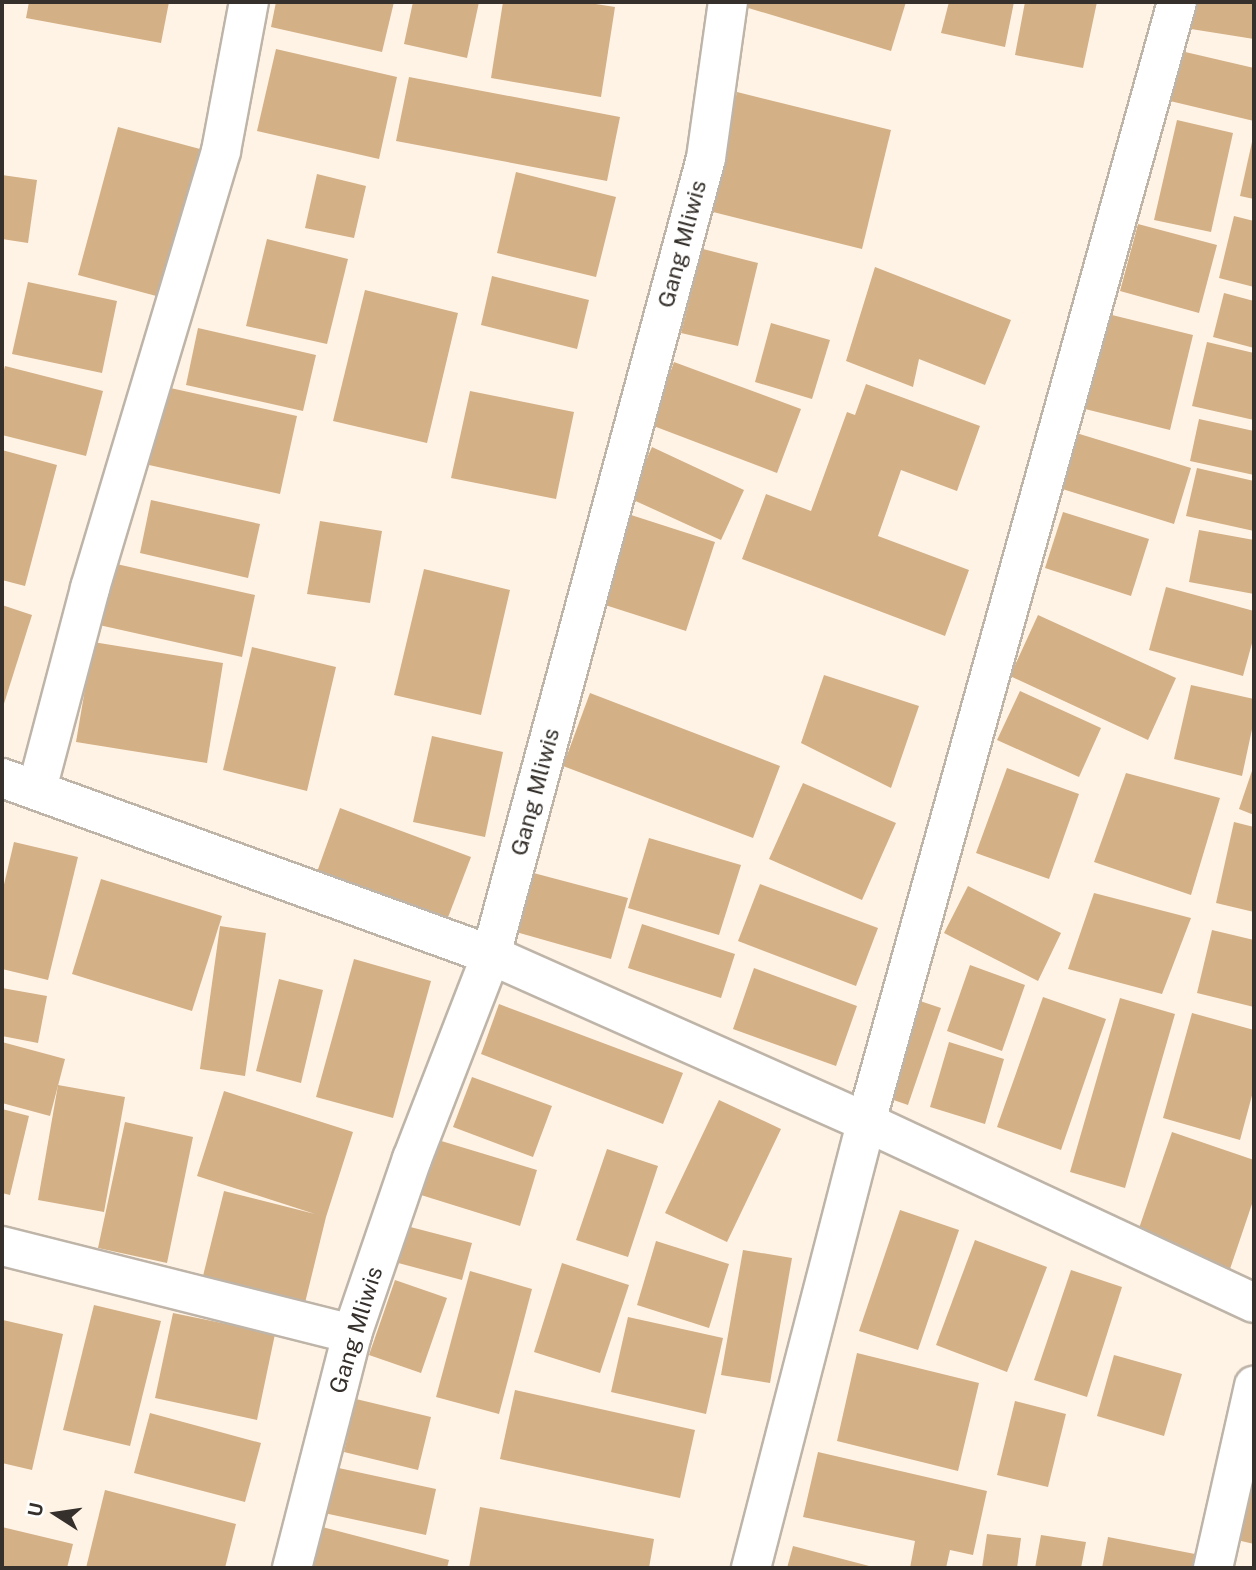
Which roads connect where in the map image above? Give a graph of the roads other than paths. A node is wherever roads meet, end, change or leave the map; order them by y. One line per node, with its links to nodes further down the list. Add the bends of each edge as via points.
1 (248, 2): 4 (street, via 221,151 90,588)
2 (728, 2): 5 (street, Gang Mliwis, via 706,158)
3 (1177, 2): 6 (street)
4 (20, 784): 5 (street)
5 (491, 955): 6 (street); 9 (street, Gang Mliwis, via 412,1159)
6 (866, 1122): 8 (street); 12 (street)
7 (2, 1245): 9 (street)
8 (1254, 1303)
9 (352, 1334): 11 (street, Gang Mliwis)
10 (1254, 1386): 13 (street)
11 (292, 1568)
12 (751, 1568)
13 (1213, 1568)

